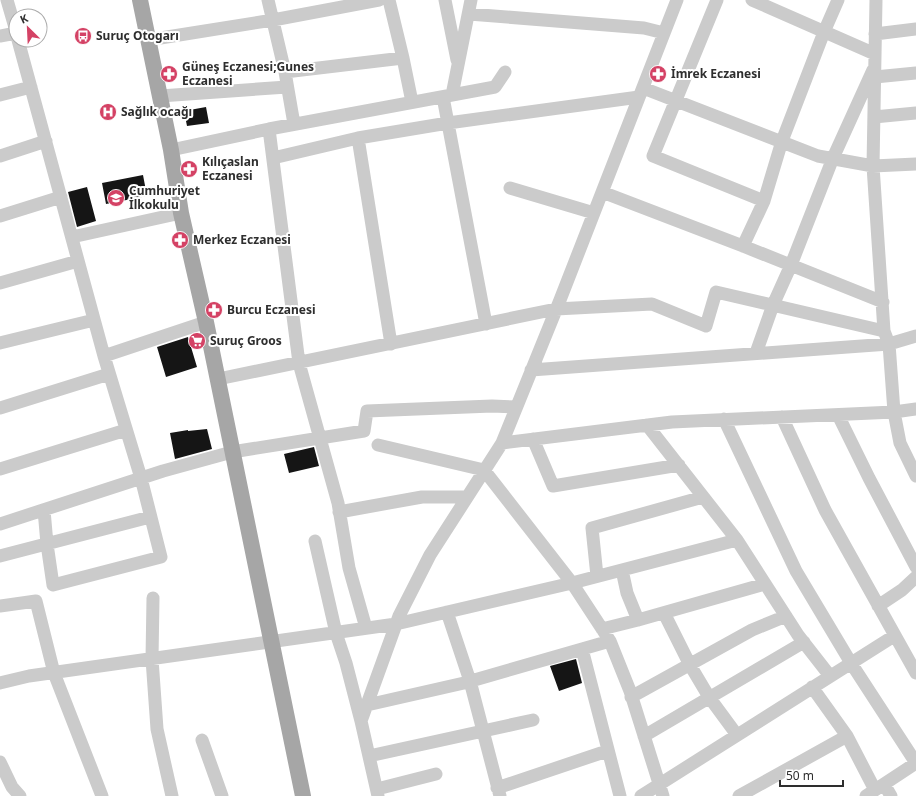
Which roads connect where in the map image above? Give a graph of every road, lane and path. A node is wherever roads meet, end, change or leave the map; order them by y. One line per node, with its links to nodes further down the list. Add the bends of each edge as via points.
1 (8, 0): 13 (street)
2 (140, 0): 20 (main road)
3 (268, 0): 15 (street)
4 (379, 0): 15 (street)
5 (389, 0): 22 (street)
6 (445, 0): 24 (street)
7 (471, 0): 14 (street)
8 (677, 0): 18 (street)
9 (717, 0): 34 (street)
10 (752, 0): 17 (street)
11 (838, 0): 17 (street)
12 (876, 0): 19 (street)
13 (0, 2)
14 (469, 14): 18 (street, via 644,28); 24 (street)
15 (273, 20): 20 (street); 25 (street)
16 (916, 29): 19 (street)
17 (824, 32): 23 (street); 43 (street)
18 (664, 33): 30 (street)
19 (875, 34): 23 (street)
20 (148, 40): 32 (main road)
21 (20, 48): 28 (street)
22 (403, 58): 25 (street); 35 (street)
23 (875, 65): 27 (street); 37 (street); 47 (street)
24 (458, 68): 33 (street)
25 (285, 72): 29 (street)
26 (505, 72): 33 (street, via 494,87)
27 (916, 73)
28 (31, 87): 31 (street); 42 (street)
29 (287, 87): 32 (street); 39 (street)
30 (641, 92): 34 (street); 38 (street); 51 (street)
31 (0, 95)
32 (160, 96): 44 (main road)
33 (447, 96): 35 (street); 38 (street)
34 (676, 101): 43 (street); 53 (street, via 653,156)
35 (412, 102): 39 (street)
36 (916, 113): 37 (street)
37 (874, 117): 49 (street)
38 (448, 123): 41 (street); 67 (street)
39 (294, 124): 40 (street)
40 (269, 129): 44 (street); 46 (street)
41 (358, 138): 46 (street); 71 (street)
42 (46, 141): 45 (street); 52 (street)
43 (782, 141): 47 (street, via 818,156); 53 (street)
44 (171, 150): 54 (main road)
45 (0, 156)
46 (273, 158): 75 (street)
47 (833, 158): 49 (street); 60 (street)
48 (916, 164): 49 (street)
49 (873, 166): 62 (street)
50 (510, 188): 55 (street)
51 (602, 192): 55 (street); 58 (street)
52 (61, 197): 56 (street); 57 (street)
53 (764, 201): 58 (street)
54 (181, 213): 57 (street); 66 (main road)
55 (594, 213): 64 (street)
56 (0, 216)
57 (72, 237): 59 (street)
58 (743, 246): 60 (street)
59 (78, 261): 61 (street); 65 (street)
60 (792, 265): 62 (street); 63 (street)
61 (0, 283)
62 (882, 302): 68 (street)
63 (773, 305): 64 (street, via 716,292 706,326 652,304); 68 (street); 73 (street)
64 (556, 309): 67 (street); 76 (street)
65 (94, 320): 70 (street); 74 (street)
66 (206, 322): 74 (street); 78 (main road)
67 (486, 324): 71 (street)
68 (884, 331): 72 (street)
69 (916, 336): 72 (street)
70 (0, 343)
71 (391, 344): 75 (street)
72 (889, 344): 73 (street); 82 (street)
73 (756, 353): 76 (street)
74 (104, 356): 77 (street)
75 (299, 363): 78 (street); 88 (street)
76 (531, 370): 79 (street)
77 (109, 374): 80 (street); 87 (street)
78 (218, 379): 92 (main road)
79 (516, 407): 88 (street, via 367,411 364,431); 90 (street)
80 (0, 408)
81 (916, 409): 82 (street)
82 (894, 412): 83 (street); 96 (street, via 900,443)
83 (838, 415): 84 (street); 108 (street)
84 (782, 417): 85 (street); 116 (street, via 825,510)
85 (724, 420): 86 (street); 131 (street, via 796,571)
86 (647, 425): 89 (street); 93 (street)
87 (126, 430): 94 (street); 97 (street)
88 (320, 438): 92 (street); 101 (street)
89 (533, 439): 90 (street); 93 (street, via 553,486)
90 (502, 442): 95 (street)
91 (378, 445): 95 (street)
92 (232, 452): 97 (street); 127 (main road)
93 (679, 465): 99 (street)
94 (0, 469)
95 (484, 470): 98 (street); 112 (street)
96 (916, 476)
97 (141, 478): 100 (street); 102 (street)
98 (467, 497): 101 (street, via 422,497); 121 (street, via 430,555)
99 (703, 497): 104 (street); 110 (street, via 592,528)
100 (44, 510): 103 (street); 106 (street)
101 (339, 512): 122 (street, via 349,568)
102 (150, 516): 106 (street); 106 (street, via 161,556 153,559 53,585)
103 (0, 524)
104 (738, 540): 109 (street); 113 (street)
105 (315, 541): 124 (street)
106 (47, 544): 107 (street)
107 (0, 556)
108 (916, 567)
109 (622, 570): 110 (street); 120 (street, via 627,593)
110 (597, 576): 112 (street)
111 (916, 577): 116 (street)
112 (572, 583): 117 (street); 123 (street)
113 (765, 584): 118 (street); 119 (street)
114 (153, 598): 130 (street)
115 (0, 606): 133 (street, via 36,601)
116 (878, 606): 125 (street)
117 (447, 612): 121 (street); 136 (street)
118 (664, 613): 120 (street); 132 (street)
119 (786, 616): 128 (street); 132 (street, via 752,630)
120 (638, 620): 123 (street)
121 (396, 624): 122 (street); 141 (street)
122 (366, 628): 124 (street)
123 (602, 629): 126 (street)
124 (336, 633): 127 (street); 143 (street)
125 (894, 636): 131 (street); 134 (street)
126 (610, 641): 129 (street); 139 (street)
127 (271, 642): 130 (street); 162 (main road)
128 (804, 642): 135 (street); 140 (street)
129 (582, 649): 136 (street); 149 (street)
130 (152, 659): 133 (street); 160 (street, via 157,729)
131 (851, 663): 135 (street); 152 (street)
132 (690, 665): 139 (street); 140 (street)
133 (54, 673): 137 (street); 159 (street)
134 (916, 673)
135 (830, 676): 138 (street)
136 (470, 682): 141 (street); 144 (street)
137 (0, 683)
138 (812, 687): 145 (street); 147 (street)
139 (632, 697): 146 (street)
140 (709, 697): 145 (street); 146 (street)
141 (367, 704): 143 (street)
142 (534, 720): 144 (street)
143 (361, 721): 150 (street)
144 (482, 730): 150 (street); 156 (street)
145 (737, 735): 154 (street)
146 (644, 736): 154 (street)
147 (847, 736): 155 (street); 165 (street)
148 (202, 740): 161 (street)
149 (607, 751): 156 (street); 163 (street)
150 (369, 756): 157 (street)
151 (0, 762): 158 (street, via 12,787)
152 (916, 763): 155 (street)
153 (436, 774): 157 (street)
154 (662, 790): 164 (street)
155 (875, 790): 166 (street)
156 (498, 792)
157 (378, 793)
158 (20, 796)
159 (102, 796)
160 (172, 796)
161 (222, 796)
162 (303, 796)
163 (620, 796)
164 (641, 796)
165 (740, 796)
166 (891, 796)

